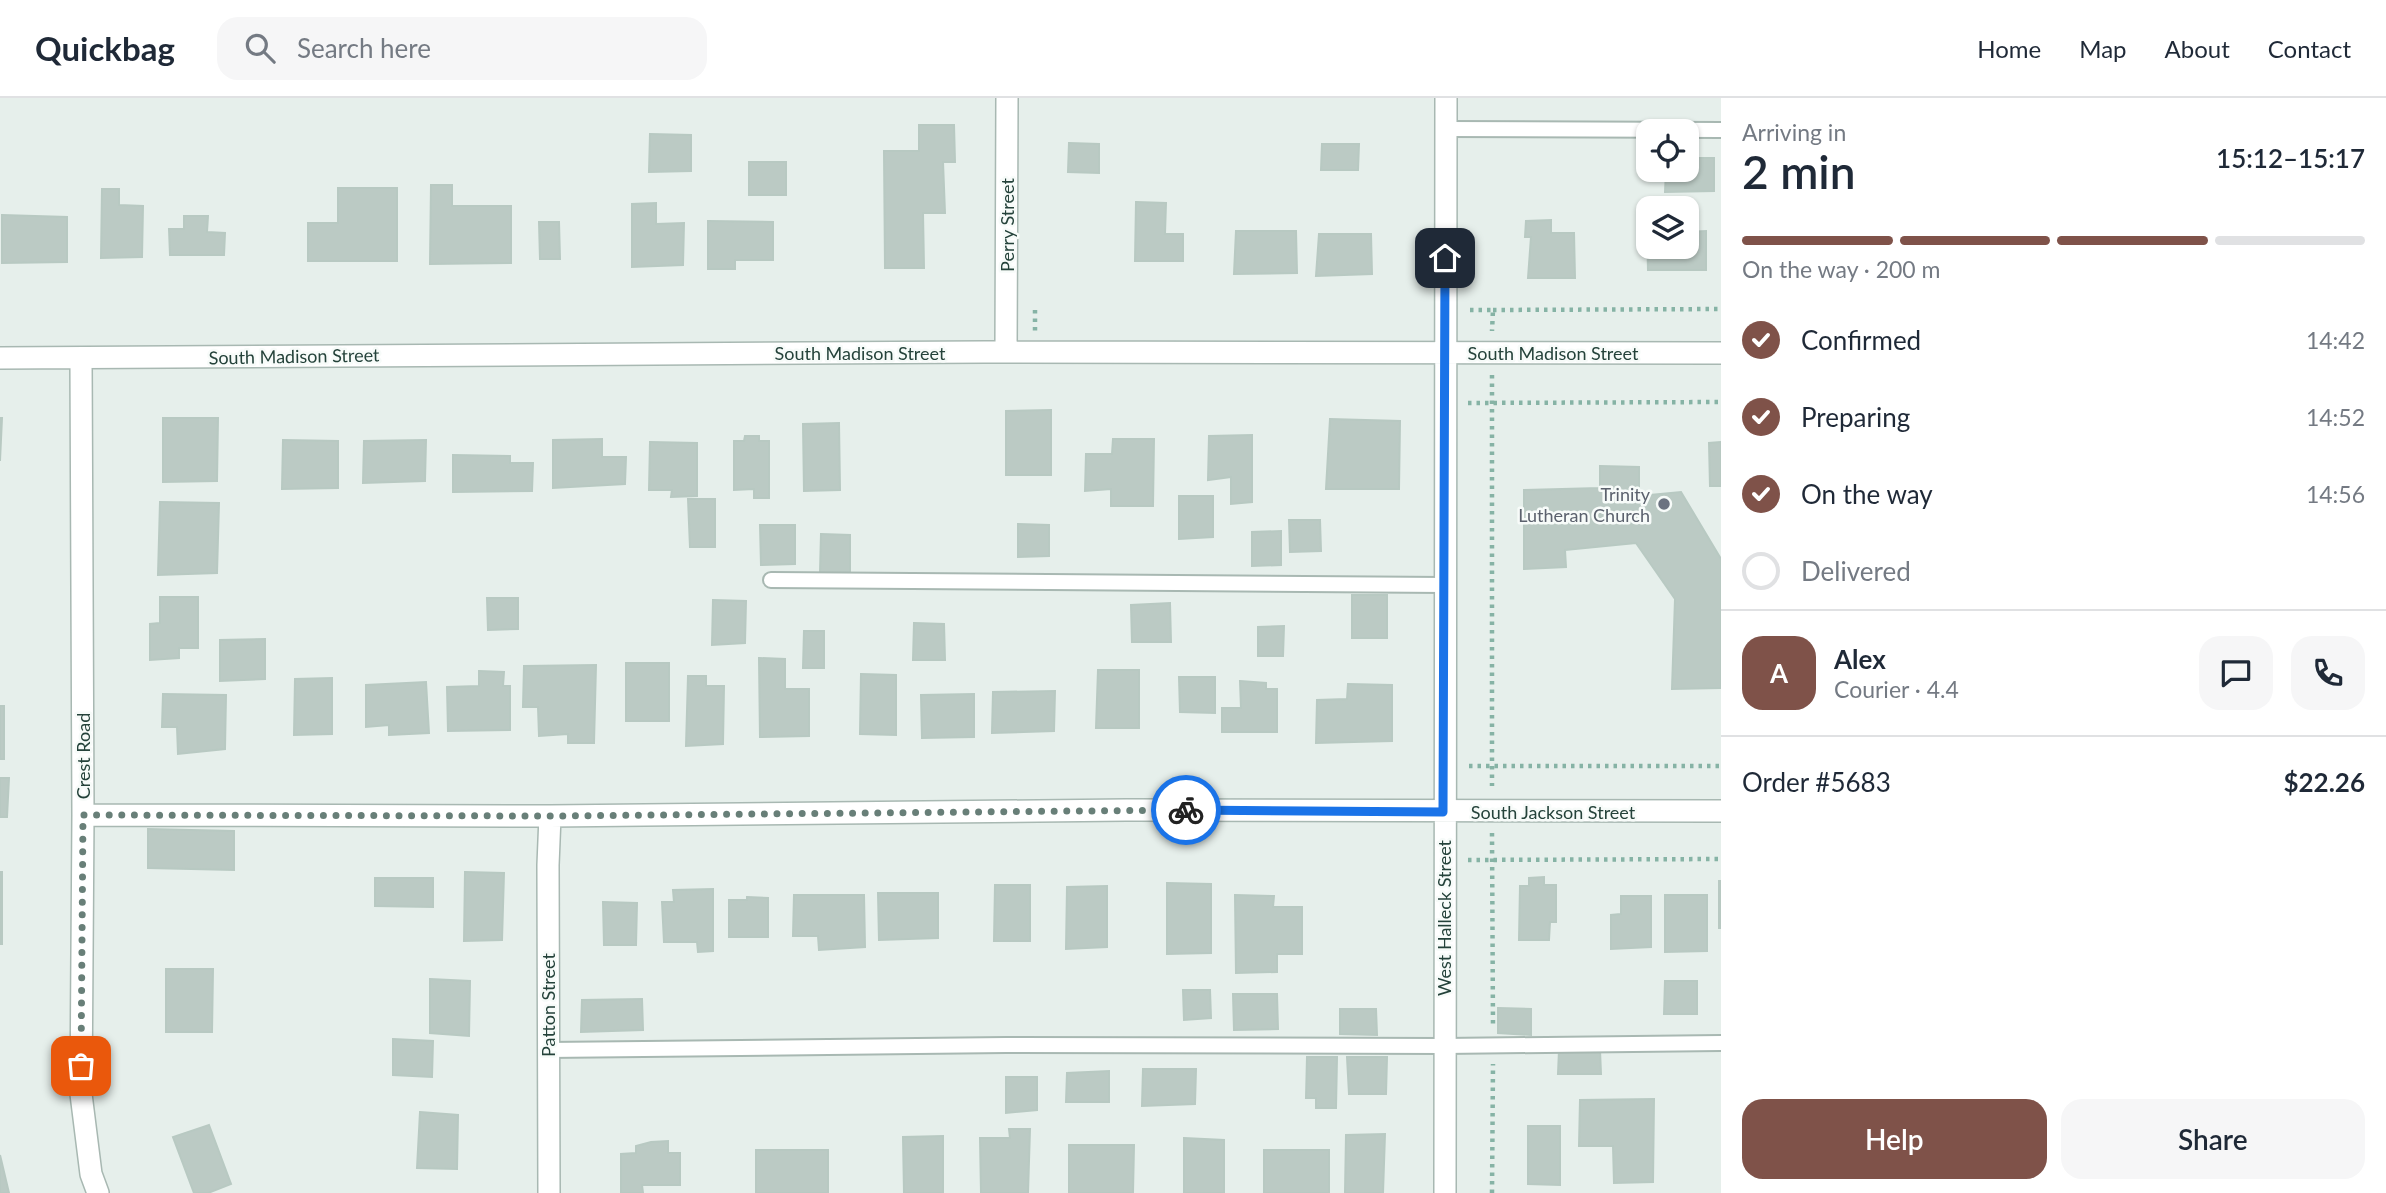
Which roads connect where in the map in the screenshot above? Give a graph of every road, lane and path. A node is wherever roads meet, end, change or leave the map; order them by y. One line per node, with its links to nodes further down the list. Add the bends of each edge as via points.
1 (1007, 98): 8 (street, Perry Street)
2 (1446, 98): 3 (street, West Halleck Street)
3 (1446, 130): 4 (lane); 5 (street, West Halleck Street)
4 (1721, 130)
5 (1445, 309): 7 (path); 10 (street, West Halleck Street)
6 (1721, 309): 7 (path)
7 (1493, 310): 11 (path)
8 (1006, 352): 10 (street, South Madison Street); 13 (street, South Madison Street)
9 (1721, 353): 11 (street, South Madison Street)
10 (1444, 354): 11 (street, South Madison Street); 14 (street, West Halleck Street)
11 (1492, 354): 16 (path)
12 (0, 358): 13 (street, South Madison Street)
13 (81, 359): 25 (street, Crest Road)
14 (1444, 402): 16 (path); 18 (street, West Halleck Street)
15 (1721, 402): 16 (path)
16 (1492, 403): 20 (path)
17 (771, 580): 18 (lane)
18 (1444, 585): 19 (street, West Halleck Street)
19 (1443, 766): 20 (path); 23 (street, West Halleck Street)
20 (1492, 766): 21 (path); 24 (path)
21 (1721, 766)
22 (1721, 811): 24 (street, South Jackson Street)
23 (1443, 812): 24 (street, South Jackson Street); 26 (street, South Jackson Street); 27 (street, West Halleck Street)
24 (1492, 812): 29 (path)
25 (83, 815): 26 (street, South Jackson Street); 34 (street, Crest Road, via 81,1094 91,1174)
26 (550, 816): 33 (street, Patton Street)
27 (1444, 859): 29 (path); 32 (street, West Halleck Street)
28 (1721, 859): 29 (path)
29 (1492, 860): 31 (path)
30 (1721, 1042): 31 (lane)
31 (1493, 1045): 32 (lane); 37 (path)
32 (1445, 1046): 33 (lane); 36 (street, West Halleck Street)
33 (548, 1050): 35 (street, Patton Street)
34 (98, 1193)
35 (549, 1193)
36 (1444, 1193)
37 (1492, 1193)

